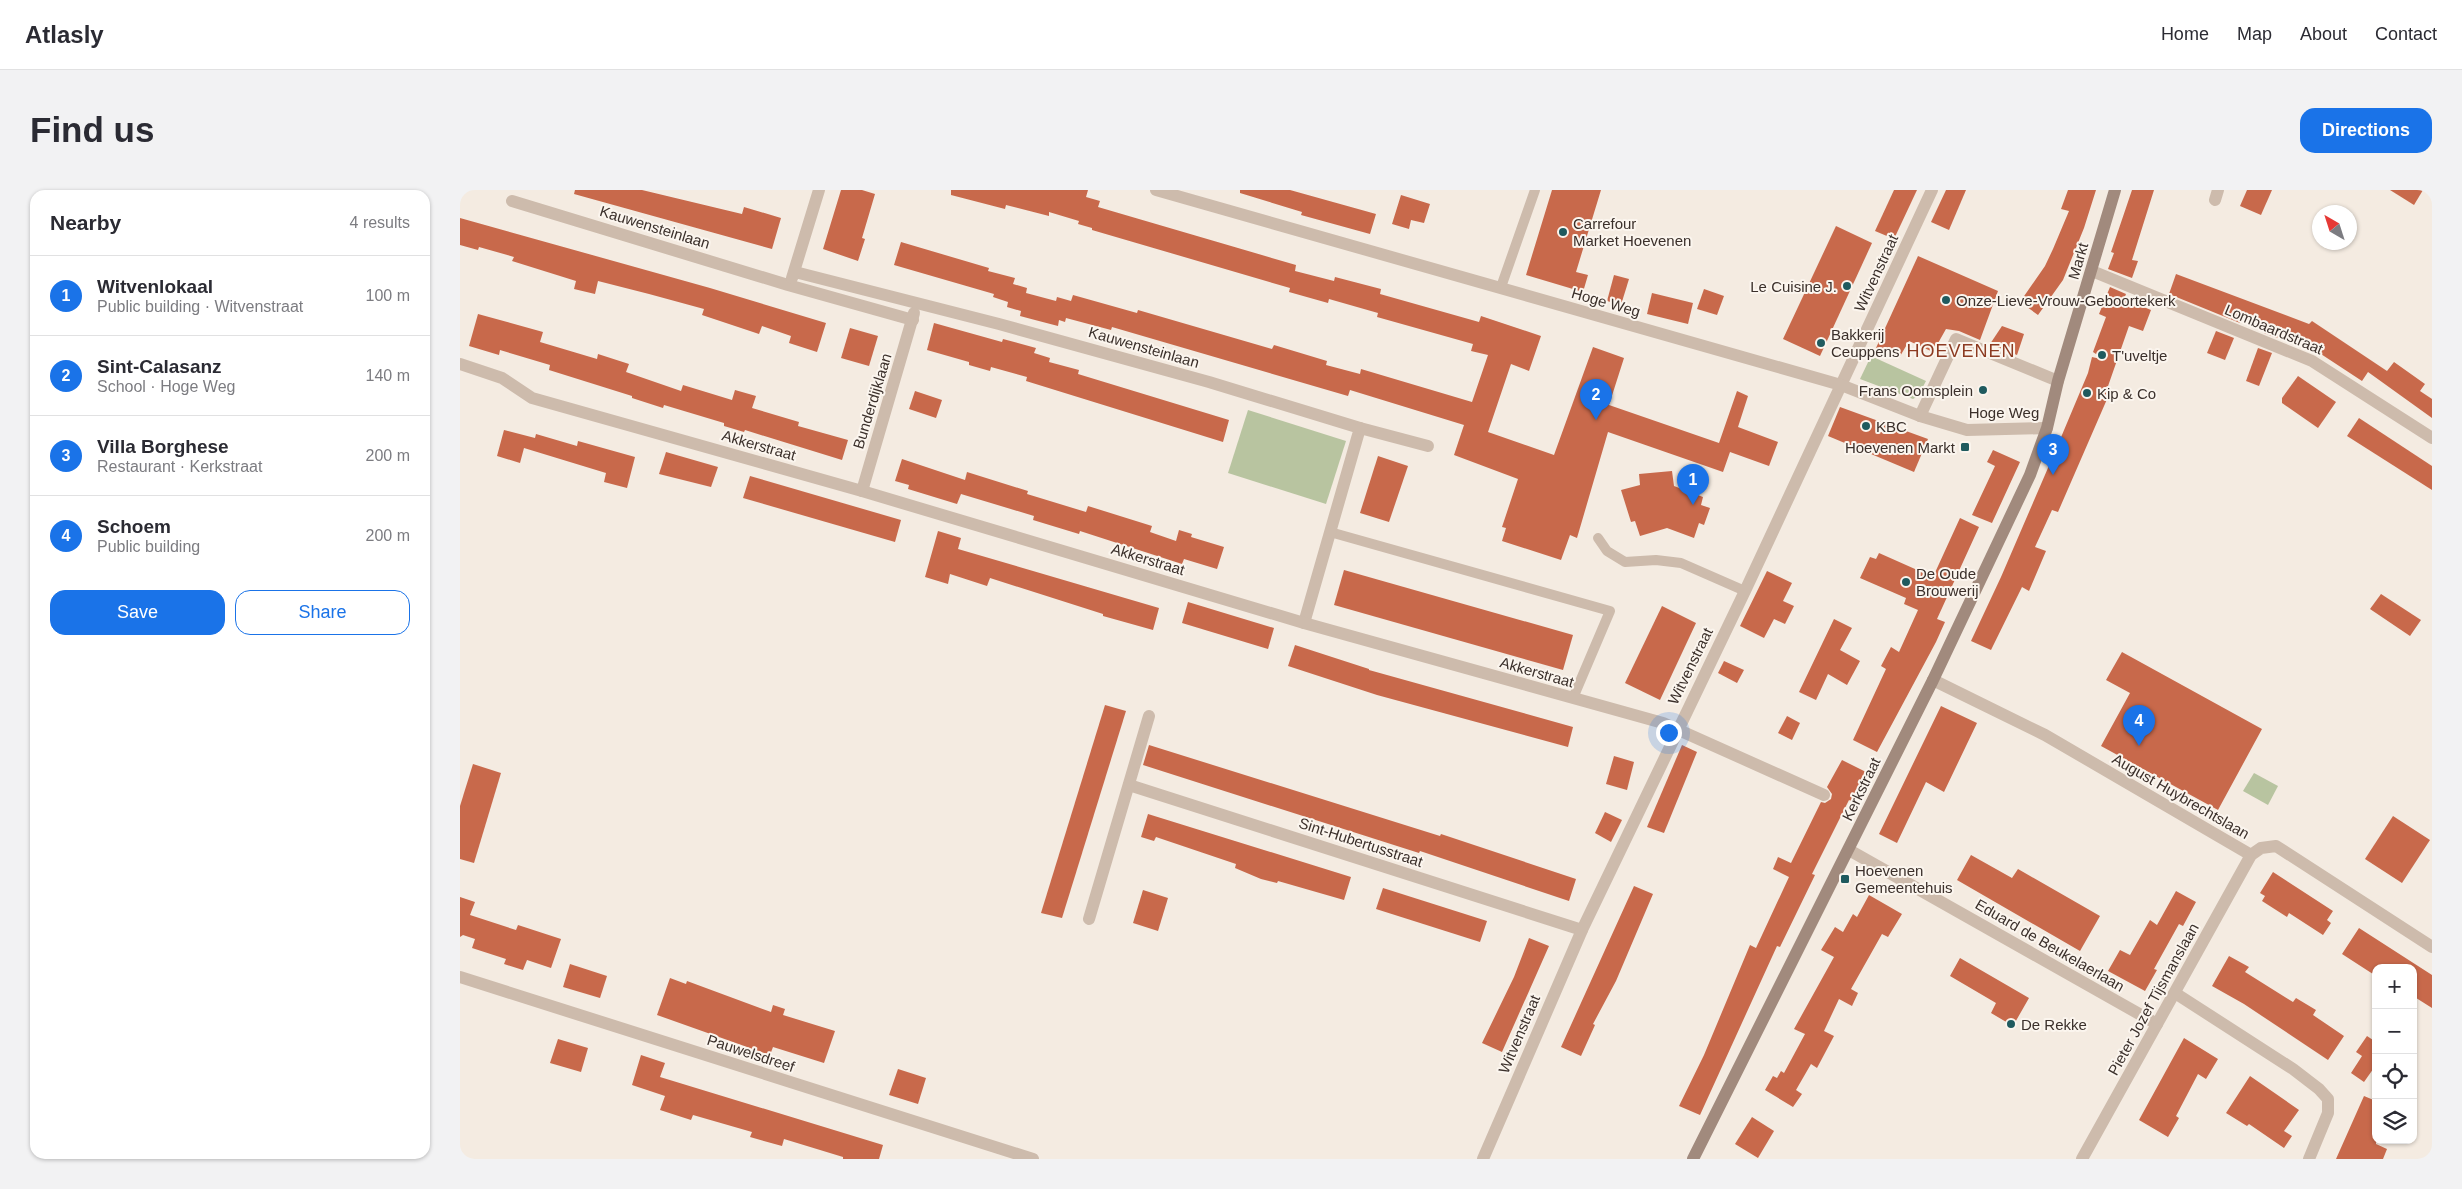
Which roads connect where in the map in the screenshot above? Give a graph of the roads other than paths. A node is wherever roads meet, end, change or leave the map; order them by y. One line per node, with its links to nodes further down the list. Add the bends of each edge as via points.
1 (819, 190): 8 (street)
2 (1156, 190): 10 (street, Hoge Weg)
3 (1535, 190): 10 (lane)
4 (1932, 190): 15 (street, Witvenstraat)
5 (2115, 190): 7 (main road, Markt)
6 (512, 200): 9 (street, Kauwensteinlaan)
7 (2092, 271): 14 (main road, Markt); 19 (street, Lombaardstraat, via 2312,361)
8 (795, 272): 9 (street); 11 (street, Kauwensteinlaan)
9 (788, 284): 12 (street, Kauwensteinlaan)
10 (1501, 287): 15 (street, Hoge Weg)
11 (917, 303): 12 (street); 17 (street, Kauwensteinlaan, via 1190,377)
12 (912, 320): 21 (street, Bunderdijklaan)
13 (460, 364): 21 (street, Akkerstraat, via 502,378 532,398)
14 (2058, 381): 16 (street, via 1956,340); 18 (main road, Markt)
15 (1840, 385): 16 (street, Hoge Weg); 24 (street, Witvenstraat)
16 (1920, 416): 18 (street, Hoge Weg, via 1967,430)
17 (1360, 428): 20 (street, Kauwensteinlaan); 22 (street)
18 (2047, 428): 26 (main road, Kerkstraat, via 2030,475)
19 (2432, 438)
20 (1428, 446)
21 (862, 491): 25 (street, Akkerstraat)
22 (1330, 532): 25 (street); 27 (lane, via 1610,611)
23 (1598, 538): 24 (lane, via 1607,551 1625,562 1656,560 1681,563)
24 (1744, 591): 29 (street, Witvenstraat)
25 (1304, 623): 27 (street, Akkerstraat)
26 (1933, 680): 32 (main road, Kerkstraat); 33 (street, August Huybrechtslaan, via 2045,735)
27 (1573, 698): 29 (street, Akkerstraat)
28 (1149, 716): 30 (street)
29 (1678, 729): 31 (street, Akkerstraat); 35 (street, Witvenstraat)
30 (1129, 784): 34 (street); 35 (street, Sint-Hubertusstraat)
31 (1824, 795)
32 (1849, 850): 39 (street, Eduard de Beukelaerlaan); 42 (main road, Kerkstraat)
33 (2251, 855): 36 (street, August Huybrechtslaan, via 2261,848 2276,846); 38 (street, Pieter Jozef Tijsmanslaan)
34 (1089, 919)
35 (1582, 930): 41 (street, Witvenstraat)
36 (2432, 947)
37 (460, 978): 40 (street, Pauwelsdreef)
38 (2175, 993): 39 (street, Pieter Jozef Tijsmanslaan); 44 (street, via 2293,1069 2328,1099 2328,1113)
39 (2158, 1024): 43 (street, Pieter Jozef Tijsmanslaan)
40 (1033, 1159)
41 (1483, 1159)
42 (1693, 1159)
43 (2082, 1159)
44 (2309, 1159)

